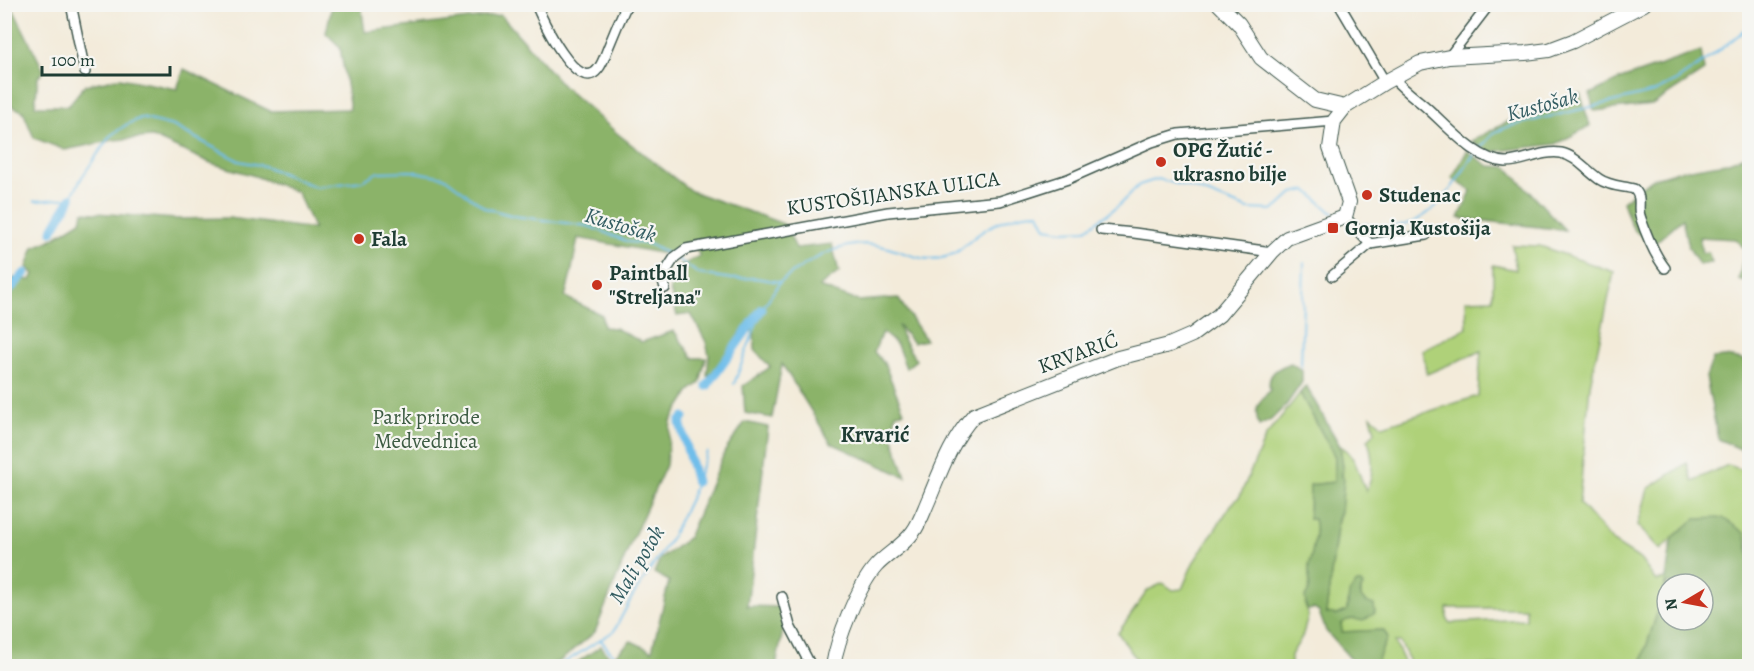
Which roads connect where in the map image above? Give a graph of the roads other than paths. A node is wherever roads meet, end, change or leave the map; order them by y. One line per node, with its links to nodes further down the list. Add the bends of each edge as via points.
1 (71, 4): 9 (street)
2 (536, 4): 3 (street, via 567,60 580,74 589,76 601,65)
3 (627, 4)
4 (1219, 4): 11 (street, via 1239,24 1261,58 1315,100)
5 (1339, 4): 10 (street)
6 (1487, 4): 8 (street)
7 (1644, 4): 8 (street, via 1549,50)
8 (1449, 57): 10 (street, via 1420,63)
9 (85, 72)
10 (1388, 80): 11 (street); 18 (street, via 1471,146 1495,160 1507,162 1560,153 1605,182 1634,189 1646,232)
11 (1345, 107): 12 (street)
12 (1334, 121): 13 (street, via 1330,148 1349,202); 20 (street, KUSTOŠIJANSKA ULICA, via 1178,134 1068,179 1000,201 888,212 686,249 675,257 662,277)
13 (1345, 217): 16 (street); 17 (street, KRVARIĆ, via 1287,238)
14 (1101, 230): 17 (street)
15 (1426, 235): 16 (street)
16 (1370, 244): 19 (street)
17 (1272, 252): 23 (street, KRVARIĆ, via 1219,315 1192,335 1118,358 974,415 953,444 914,532 870,574 844,628)
18 (1665, 268)
19 (1332, 276)
20 (665, 288)
21 (782, 597): 22 (street, via 790,626)
22 (811, 666)
23 (833, 666)

